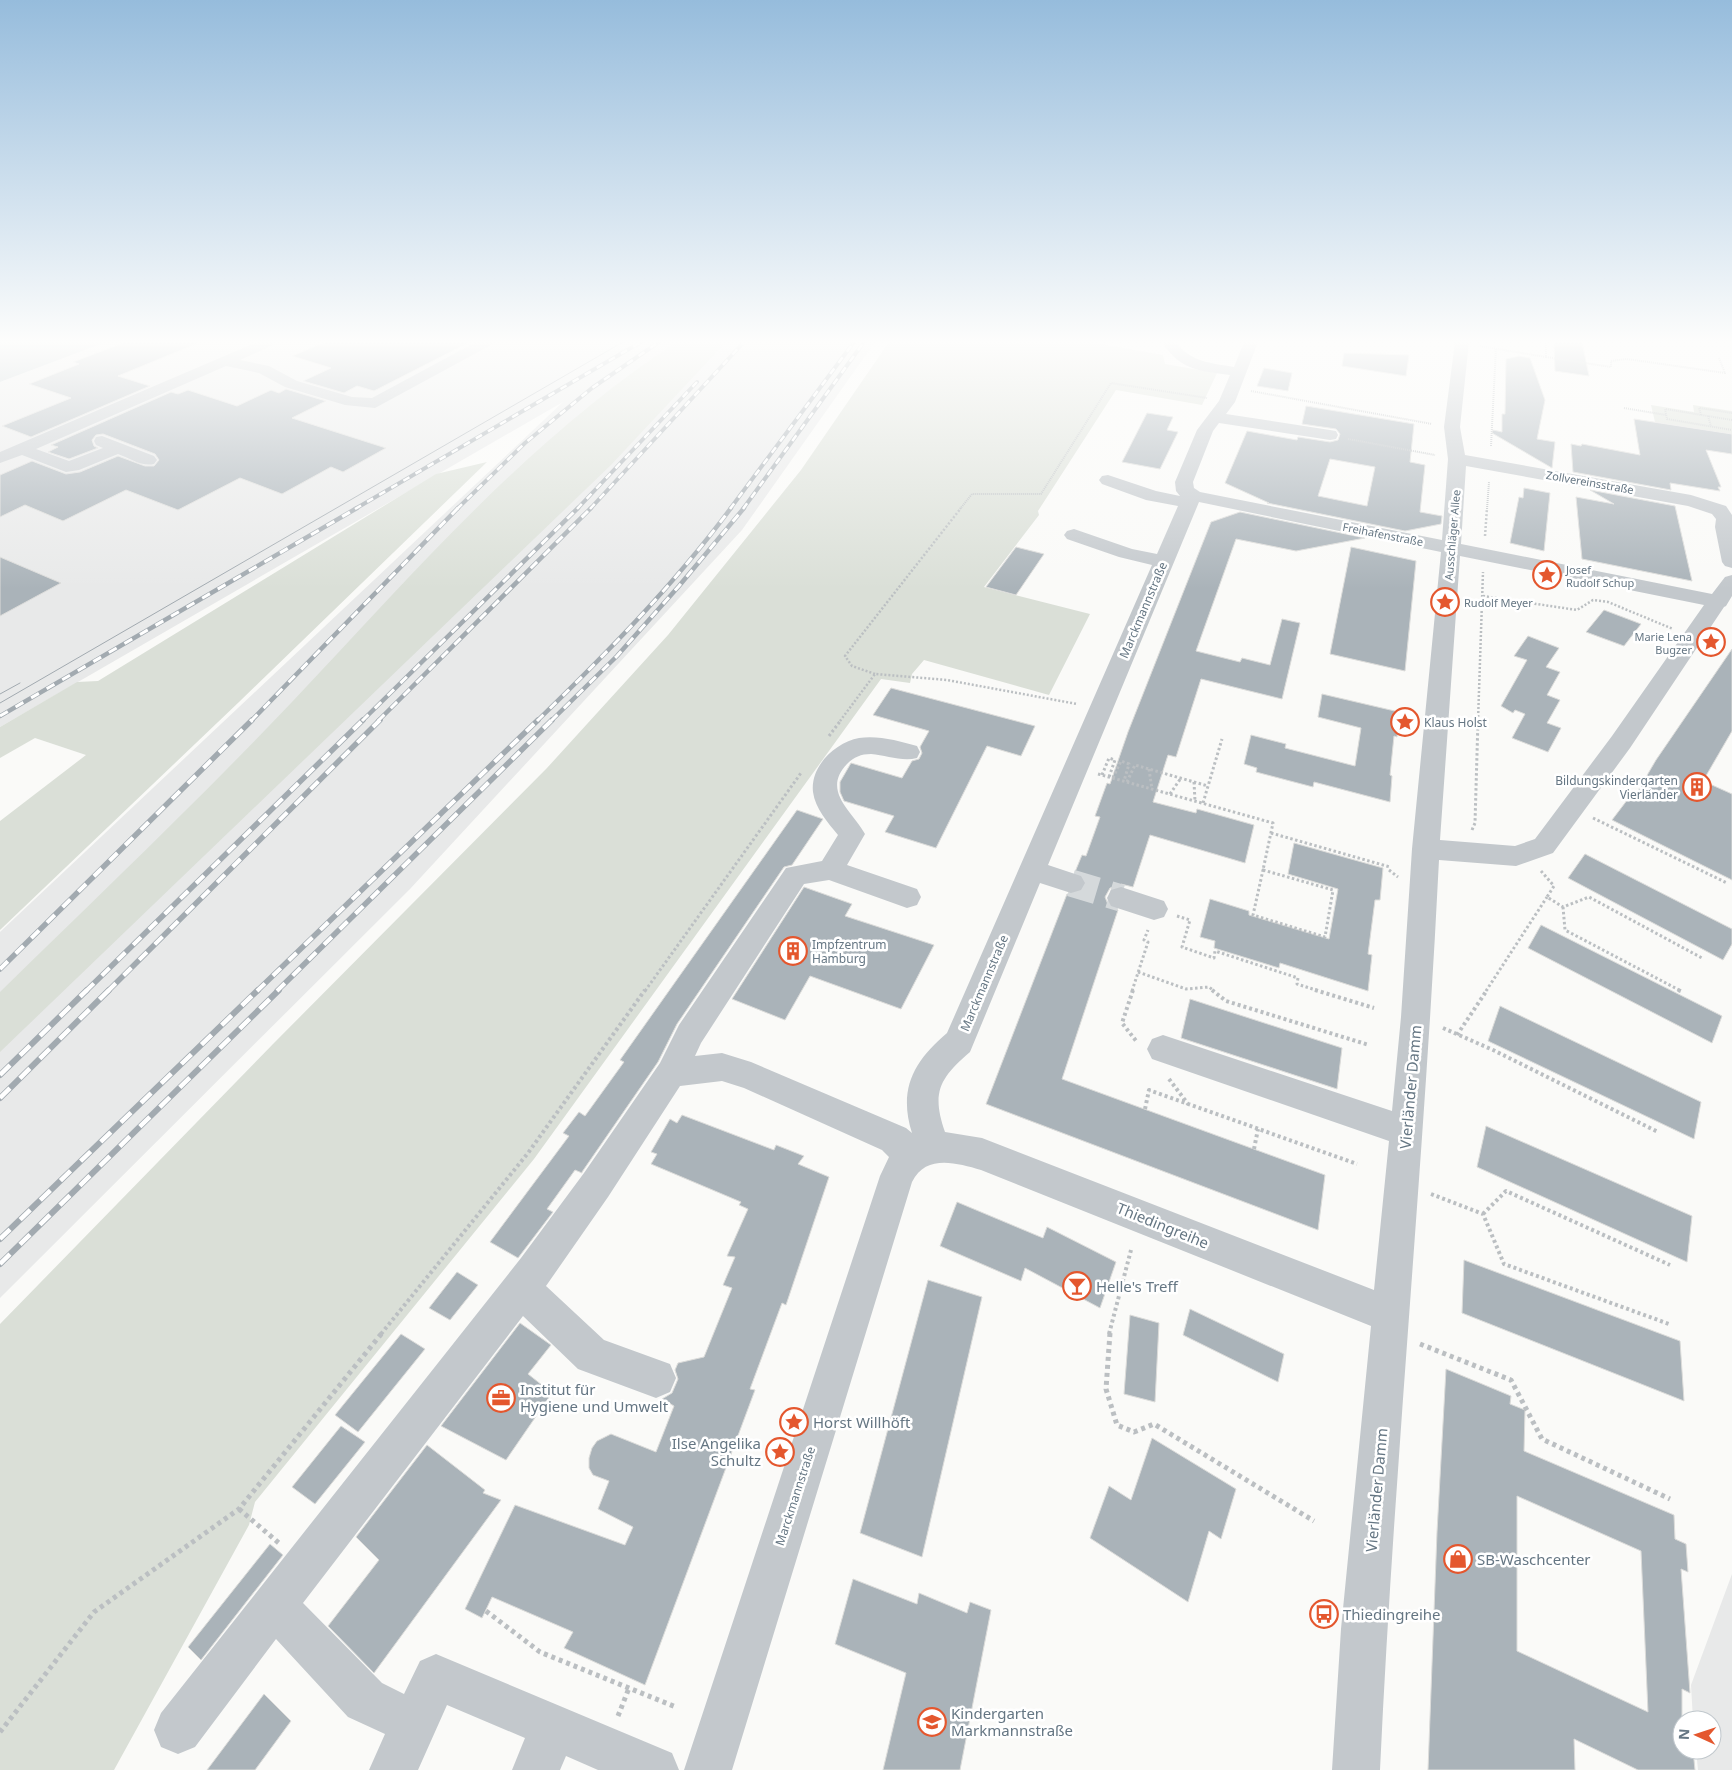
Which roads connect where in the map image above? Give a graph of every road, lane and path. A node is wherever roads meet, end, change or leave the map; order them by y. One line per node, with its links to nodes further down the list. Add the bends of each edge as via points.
1 (77, 425): 11 (street)
2 (1085, 425): 32 (path, via 1041,494 972,494 845,656 852,666)
3 (1208, 425): 21 (street, via 1184,482 1185,491)
4 (1261, 425): 13 (street)
5 (1433, 425): 10 (path)
6 (1452, 425): 10 (street, Ausschläger Allee)
7 (1492, 425): 19 (path)
8 (1701, 425): 9 (path)
9 (1711, 426): 12 (path)
10 (1452, 428): 17 (street, Ausschläger Allee)
11 (67, 429): 14 (street); 15 (street)
12 (1732, 430)
13 (1330, 435): 17 (path)
14 (22, 448): 15 (street, via 66,467); 16 (street)
15 (118, 448): 18 (street)
16 (0, 458)
17 (1457, 459): 19 (street, Zollvereinsstraße); 24 (street, Ausschläger Allee)
18 (148, 460)
19 (1490, 465): 22 (street, Zollvereinsstraße, via 1691,501 1719,510); 25 (path)
20 (1108, 480): 21 (street, Freihafenstraße, via 1152,496)
21 (1192, 500): 24 (street, Freihafenstraße); 26 (street, Marckmannstraße)
22 (1728, 519): 27 (street, via 1724,527)
23 (1074, 535): 26 (street)
24 (1450, 548): 25 (street, Freihafenstraße); 51 (street, Ausschläger Allee)
25 (1484, 555): 29 (path); 30 (street, Freihafenstraße)
26 (1164, 562): 33 (street, Marckmannstraße)
27 (1732, 562)
28 (1732, 580): 30 (street)
29 (1482, 596): 31 (path, via 1577,610 1593,600 1608,602); 52 (path, via 1475,823)
30 (1719, 602): 49 (street)
31 (1659, 623)
32 (875, 674): 33 (path, via 947,680); 34 (path)
33 (1100, 710): 56 (street, Marckmannstraße)
34 (828, 738)
35 (1222, 739): 44 (path)
36 (908, 752): 55 (street, via 860,746 842,754 832,767 824,790 827,802 852,834)
37 (804, 769): 92 (path, via 528,1153)
38 (1149, 769): 41 (path); 42 (path, via 1135,765); 45 (path)
39 (1102, 775): 40 (path, via 1109,758 1115,760)
40 (1112, 778): 42 (path); 42 (path, via 1121,761 1129,764)
41 (1181, 778): 43 (path); 46 (path)
42 (1126, 782): 45 (path)
43 (1194, 782): 44 (path); 47 (path)
44 (1208, 786): 48 (path)
45 (1152, 789): 46 (path)
46 (1169, 794): 47 (path)
47 (1196, 801): 48 (path)
48 (1203, 804): 50 (path, via 1273,823)
49 (1572, 808): 53 (street, via 1544,846); 59 (path)
50 (1271, 834): 54 (path); 57 (path)
51 (1425, 849): 52 (street); 69 (street, Vierländer Damm)
52 (1466, 853): 53 (street, via 1516,856)
53 (1525, 853): 61 (path, via 1554,886)
54 (1390, 867)
55 (830, 870): 60 (street); 74 (street, via 796,875 690,1034)
56 (1031, 870): 58 (street); 81 (street, Marckmannstraße, via 959,1042 937,1061 924,1087)
57 (1263, 870): 57 (path, via 1253,915 1325,937 1333,890)
58 (1072, 883)
59 (1727, 884)
60 (907, 897)
61 (1547, 897): 63 (path); 71 (path)
62 (1121, 898): 64 (street)
63 (1563, 907): 65 (path, via 1589,897); 67 (path, via 1565,930)
64 (1154, 909): 66 (path); 68 (path, via 1190,920 1182,947 1214,958 1215,951 1298,978 1297,984)
65 (1702, 958)
66 (1138, 972): 70 (path); 72 (path, via 1186,989 1209,987 1226,1001)
67 (1683, 992)
68 (1374, 1008)
69 (1416, 1017): 71 (path); 78 (street, Vierländer Damm)
70 (1122, 1024)
71 (1457, 1034): 79 (path)
72 (1369, 1045)
73 (1163, 1061): 75 (path); 78 (street)
74 (671, 1073): 81 (street, via 722,1068 751,1076); 87 (street, via 596,1185)
75 (1188, 1104): 76 (path, via 1149,1090); 77 (path)
76 (1144, 1109)
77 (1258, 1128): 80 (path); 82 (path)
78 (1406, 1131): 83 (street, Vierländer Damm)
79 (1658, 1132)
80 (1254, 1149)
81 (923, 1152): 88 (street, Thiedingreihe, via 947,1147 995,1158); 105 (street, Marckmannstraße, via 906,1162 897,1176)
82 (1357, 1164)
83 (1402, 1183): 84 (path); 88 (street, Vierländer Damm)
84 (1482, 1214): 86 (path, via 1506,1191); 89 (path, via 1504,1264)
85 (1130, 1250): 93 (path, via 1109,1335 1106,1389 1117,1425 1134,1432 1154,1424)
86 (1670, 1265)
87 (521, 1288): 90 (street, via 592,1355); 94 (street)
88 (1390, 1324): 91 (path, via 1511,1380 1542,1439); 106 (street, Vierländer Damm)
89 (1669, 1324)
90 (656, 1378)
91 (1670, 1499)
92 (239, 1509): 94 (path); 101 (path, via 94,1612)
93 (1314, 1521)
94 (305, 1565): 95 (street)
95 (274, 1605): 98 (street, via 365,1700); 100 (street)
96 (486, 1611): 97 (path, via 540,1652)
97 (676, 1707)
98 (414, 1724): 99 (street, via 436,1677); 102 (street)
99 (553, 1727): 103 (street); 104 (street)
100 (178, 1730)
101 (0, 1732)
102 (393, 1770)
103 (536, 1770)
104 (655, 1770)
105 (708, 1770)
106 (1356, 1770)

